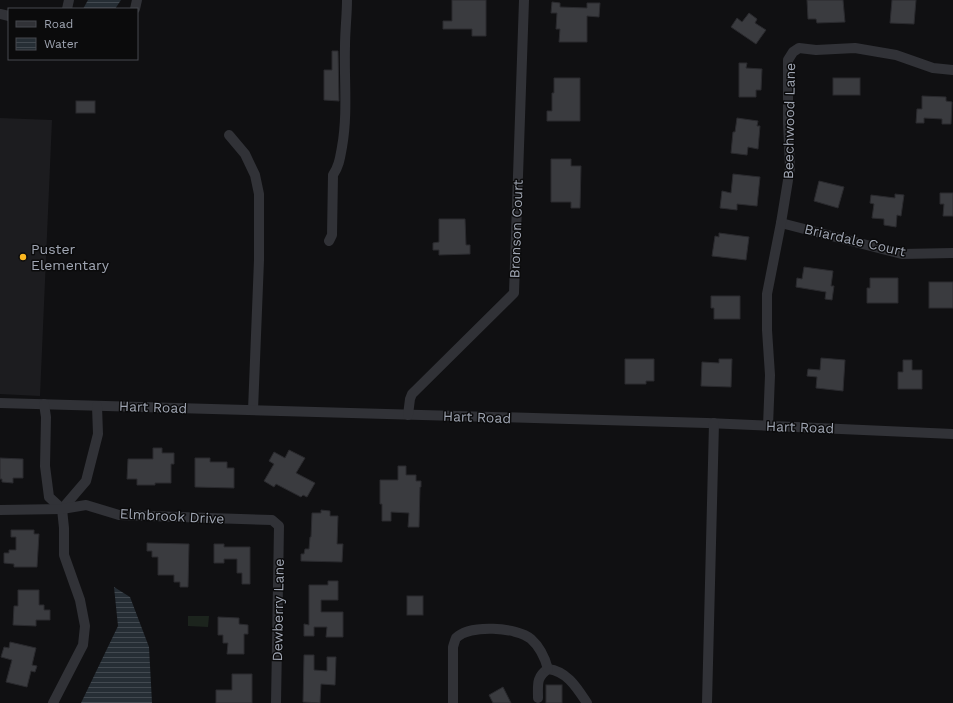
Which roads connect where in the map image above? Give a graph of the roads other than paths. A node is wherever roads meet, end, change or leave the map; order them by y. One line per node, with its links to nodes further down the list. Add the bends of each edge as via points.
1 (347, 0): 6 (street, via 345,132 341,158 332,175 332,235)
2 (524, 0): 12 (street, Bronson Court, via 514,293 412,394)
3 (953, 70): 5 (street, Beechwood Lane, via 933,68 896,55 855,48 800,48 793,52 788,60 787,86 790,168)
4 (229, 135): 11 (street, via 245,154 255,175 259,194)
5 (781, 223): 7 (street, Briardale Court, via 902,254); 14 (street, Beechwood Lane, via 767,294 770,375)
6 (329, 241)
7 (953, 253)
8 (0, 403): 9 (street, Hart Road)
9 (44, 404): 10 (street, Hart Road); 16 (street, via 45,466 49,497)
10 (97, 406): 11 (street, Hart Road); 16 (street, via 98,434 86,481)
11 (253, 410): 12 (street, Hart Road)
12 (408, 415): 13 (street, Hart Road)
13 (714, 423): 14 (street, Hart Road); 25 (street)
14 (768, 426): 15 (street, Hart Road)
15 (953, 434)
16 (62, 509): 17 (street, Elmbrook Drive); 18 (street, Elmbrook Drive, via 86,505 119,515); 21 (street, via 64,555 80,600 85,626 83,645)
17 (0, 510)
18 (272, 520): 22 (street, Dewberry Lane, via 278,526)
19 (548, 669): 20 (street, via 539,679); 23 (street, via 541,651 531,639 520,632 482,629 463,633 456,639 453,647); 24 (street, via 563,673 572,681)
20 (538, 698)
21 (53, 703)
22 (276, 703)
23 (453, 703)
24 (587, 703)
25 (707, 703)

